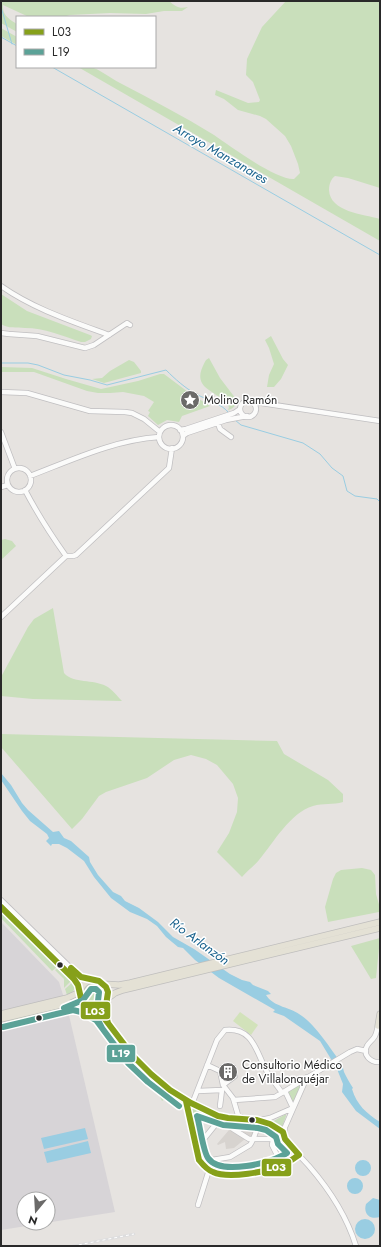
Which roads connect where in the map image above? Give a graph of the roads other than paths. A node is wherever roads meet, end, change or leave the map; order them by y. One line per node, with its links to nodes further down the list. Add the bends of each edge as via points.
1 (1, 286): 4 (street, via 49,313)
2 (130, 325): 4 (street, via 127,323)
3 (1, 333): 4 (street, via 37,336 85,348)
4 (109, 335)
5 (1, 392): 16 (street, via 27,393 90,411 132,413 144,419)
6 (248, 401): 7 (street); 8 (street, via 242,404); 9 (street, via 254,405)
7 (266, 404): 9 (street); 12 (street)
8 (240, 409): 10 (street); 11 (street)
9 (255, 410): 10 (street)
10 (248, 416): 11 (street, via 238,419)
11 (226, 418): 13 (street); 14 (street)
12 (380, 421)
13 (218, 423): 17 (street); 18 (street, via 220,429)
14 (180, 430): 16 (street, via 176,426 168,425 162,429); 17 (street)
15 (1, 432): 20 (street)
16 (160, 435): 19 (street, via 160,441 165,447); 21 (street, via 97,450)
17 (183, 436): 19 (street, via 179,446)
18 (231, 437)
19 (172, 448): 25 (street, via 169,468 76,555)
20 (15, 469): 21 (street, via 22,468); 22 (street, via 9,474)
21 (30, 476): 24 (street, via 29,486)
22 (8, 484): 23 (street); 24 (street, via 17,491)
23 (1, 487)
24 (25, 490): 25 (street, via 50,533)
25 (68, 556): 26 (street)
26 (1, 616)
27 (1, 900): 31 (street, via 75,972 84,978)
28 (1, 907): 33 (street, via 74,979)
29 (380, 922): 32 (main road, via 122,984)
30 (380, 928): 34 (main road, via 119,991)
31 (96, 980): 32 (main road); 33 (main road, via 85,983)
32 (103, 984): 34 (main road, via 107,990)
33 (80, 991): 35 (main road); 37 (main road, via 67,998)
34 (106, 1001): 36 (main road, via 100,1007); 39 (street)
35 (84, 1005): 36 (main road); 40 (main road, via 78,1002 69,1003)
36 (92, 1008): 39 (street)
37 (1, 1014)
38 (380, 1014): 41 (main road)
39 (106, 1018): 55 (street, via 142,1065)
40 (1, 1019)
41 (379, 1024): 42 (street)
42 (372, 1041): 43 (street); 44 (street)
43 (380, 1041)
44 (366, 1051): 45 (street, via 370,1060); 48 (street, via 357,1049)
45 (380, 1062)
46 (207, 1065): 51 (street, via 220,1071); 52 (street); 53 (street, via 223,1031 240,1031 252,1040 267,1072)
47 (235, 1076): 51 (street)
48 (307, 1077): 49 (street); 50 (street)
49 (299, 1082): 50 (street); 53 (street)
50 (303, 1086): 58 (street)
51 (224, 1088): 52 (street); 54 (street); 57 (street)
52 (198, 1091): 56 (street)
53 (283, 1092): 54 (street, via 272,1098); 58 (street)
54 (234, 1100): 61 (street)
55 (186, 1101): 56 (street); 69 (street)
56 (192, 1104): 61 (street, via 218,1116)
57 (220, 1106)
58 (293, 1108): 59 (street); 60 (street)
59 (285, 1111): 60 (street); 63 (street)
60 (290, 1116): 65 (street)
61 (235, 1117): 62 (street); 66 (street, via 233,1129 246,1138)
62 (260, 1120): 63 (street); 66 (street)
63 (270, 1120): 65 (street)
64 (216, 1124): 69 (street)
65 (283, 1131): 68 (street)
66 (253, 1139): 67 (street); 71 (street, via 251,1144 234,1155)
67 (273, 1140): 68 (street); 72 (street, via 272,1145)
68 (285, 1140): 70 (street)
69 (196, 1146): 71 (street)
70 (299, 1155): 72 (street); 75 (street, via 331,1196 347,1222)
71 (200, 1162): 73 (street)
72 (282, 1165): 73 (street, via 233,1177)
73 (209, 1170): 74 (street)
74 (198, 1205)
75 (356, 1246)

